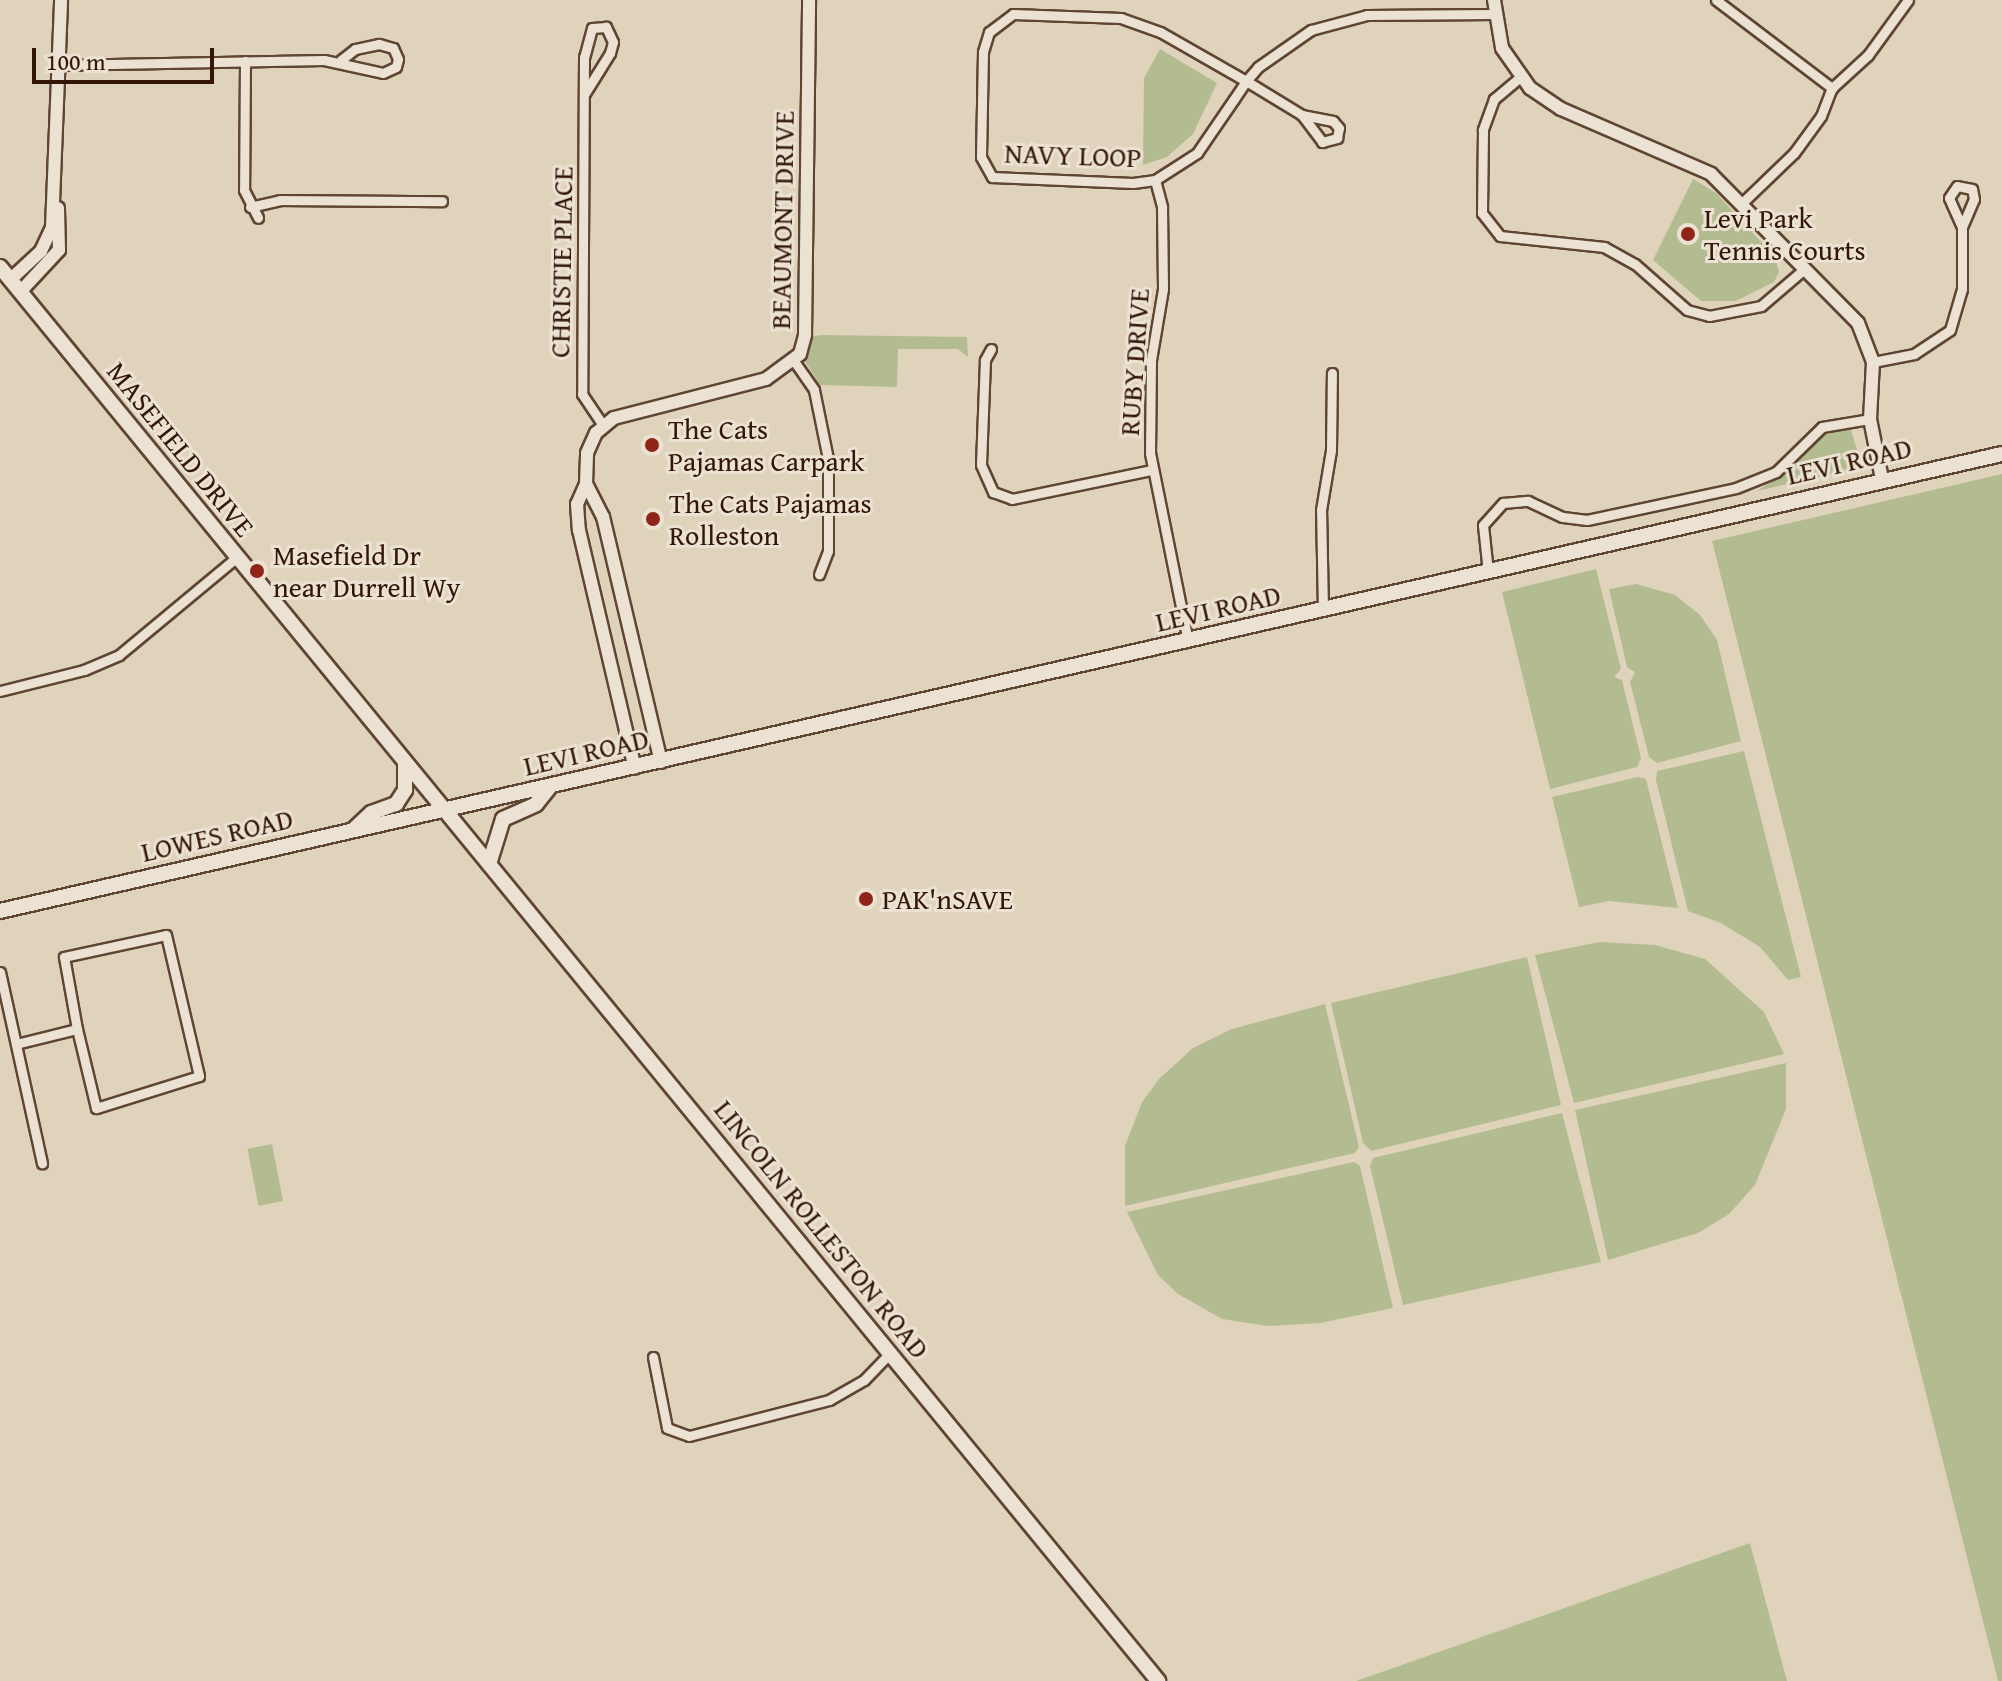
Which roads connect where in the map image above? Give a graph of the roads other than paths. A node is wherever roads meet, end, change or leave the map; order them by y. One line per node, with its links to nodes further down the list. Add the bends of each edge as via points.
1 (61, 0): 9 (street)
2 (809, 0): 25 (street, BEAUMONT DRIVE, via 806,326)
3 (1494, 0): 6 (street)
4 (1716, 0): 12 (street)
5 (1908, 0): 12 (street, via 1868,55)
6 (1494, 14): 10 (street, via 1502,48); 11 (street, NAVY LOOP, via 1367,15 1327,23 1281,48)
7 (341, 60): 7 (street, via 355,49 379,44 398,55 396,67 388,72); 8 (street)
8 (245, 61): 9 (street); 18 (street, via 244,190)
9 (58, 65): 23 (street, via 57,197 49,241)
10 (1519, 78): 17 (street, via 1561,109 1698,166); 22 (street, via 1494,99 1483,130 1482,213 1500,236 1604,247 1635,264 1687,310 1709,316 1761,306)
11 (1246, 81): 14 (street); 15 (street, NAVY LOOP, via 1197,153); 15 (street, NAVY LOOP, via 1160,32 1121,18 1023,12 996,24 983,52 981,157 992,177 1010,182)
12 (1832, 88): 17 (street, via 1802,142)
13 (585, 93): 13 (street, CHRISTIE PLACE, via 585,42 592,28 606,27 613,42 610,53); 29 (street, CHRISTIE PLACE, via 582,394)
14 (1302, 115)
15 (1155, 180): 31 (street, RUBY DRIVE, via 1162,207 1163,289 1151,360)
16 (442, 201): 18 (street, via 280,200)
17 (1743, 202): 22 (street)
18 (250, 207): 19 (street)
19 (258, 218)
20 (1962, 227): 26 (street, via 1962,289 1950,330 1914,354)
21 (0, 267): 23 (main road, MASEFIELD DRIVE)
22 (1802, 271): 26 (street, via 1858,323)
23 (16, 285): 34 (main road, MASEFIELD DRIVE)
24 (991, 349): 31 (street, via 985,360 981,465 993,492 1012,499)
25 (794, 361): 29 (street, BEAUMONT DRIVE, via 766,379 630,411); 36 (street, via 814,390 828,459 828,551)
26 (1873, 362): 28 (street)
27 (1332, 373): 37 (street, via 1331,450 1321,510)
28 (1870, 419): 32 (street); 35 (street, via 1822,427 1776,472 1736,488 1587,520 1563,517 1528,501 1503,503 1483,525)
29 (603, 425): 33 (street, via 587,453)
30 (2002, 454): 32 (main road, LEVI ROAD)
31 (1151, 470): 40 (street, RUBY DRIVE)
32 (1882, 479): 35 (main road, LEVI ROAD)
33 (586, 484): 38 (street, via 603,517); 39 (street, via 577,515)
34 (236, 558): 41 (street, via 119,655 84,670); 42 (main road, MASEFIELD DRIVE)
35 (1488, 572): 37 (main road, LEVI ROAD)
36 (819, 574)
37 (1323, 611): 40 (main road, LEVI ROAD)
38 (625, 614): 39 (street); 43 (street)
39 (600, 619): 44 (street)
40 (1188, 641): 43 (main road, LEVI ROAD)
41 (0, 691)
42 (405, 762): 46 (main road, MASEFIELD DRIVE); 47 (main road, via 405,790 396,804 371,813)
43 (661, 762): 44 (main road, LEVI ROAD)
44 (635, 768): 45 (main road, LEVI ROAD)
45 (549, 788): 46 (main road, LEVI ROAD); 48 (main road, via 536,804 503,819)
46 (445, 811): 47 (main road, LOWES ROAD); 48 (main road, LINCOLN ROLLESTON ROAD)
47 (353, 830): 49 (main road, LOWES ROAD)
48 (489, 864): 54 (main road, LINCOLN ROLLESTON ROAD)
49 (0, 911)
50 (0, 972): 52 (street)
51 (77, 1029): 51 (street, via 64,957 166,935 199,1076 96,1108); 52 (street)
52 (16, 1044): 53 (street)
53 (42, 1163)
54 (889, 1354): 55 (street, via 864,1380 829,1400 689,1436 667,1428); 56 (main road, LINCOLN ROLLESTON ROAD)
55 (653, 1357)
56 (1158, 1681)

